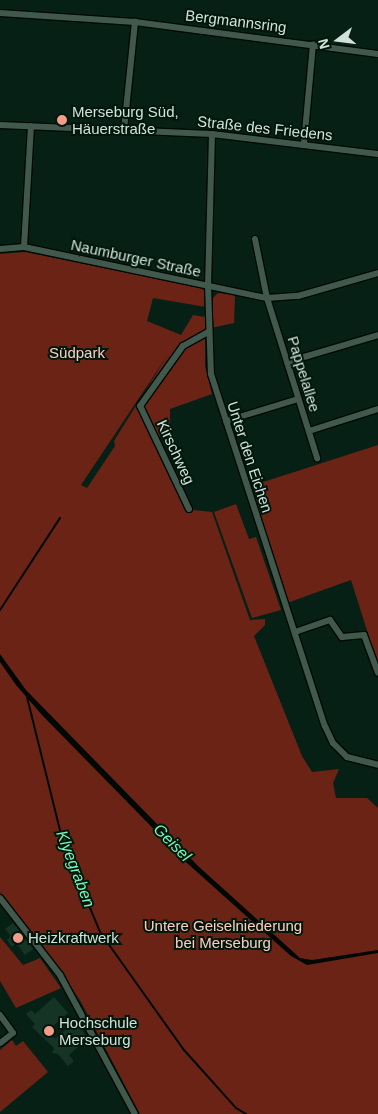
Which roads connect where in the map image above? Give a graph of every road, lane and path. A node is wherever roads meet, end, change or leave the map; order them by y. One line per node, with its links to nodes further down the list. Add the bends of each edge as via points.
1 (0, 13): 2 (street, Bergmannsring)
2 (134, 22): 3 (street, Bergmannsring); 7 (street)
3 (313, 44): 4 (street, Bergmannsring); 9 (street)
4 (378, 54)
5 (0, 125): 6 (street, Straße des Friedens)
6 (31, 126): 7 (street, Straße des Friedens); 12 (street)
7 (124, 130): 8 (street, Straße des Friedens)
8 (212, 134): 9 (street, Straße des Friedens); 15 (street, Unter den Eichen)
9 (304, 143): 10 (street, Straße des Friedens)
10 (378, 154)
11 (254, 239): 16 (street)
12 (24, 247): 13 (street, Naumburger Straße); 15 (street, Naumburger Straße)
13 (0, 249)
14 (378, 273): 16 (street, Naumburger Straße, via 298,296)
15 (208, 285): 16 (street, Naumburger Straße); 17 (street, Unter den Eichen)
16 (267, 298): 19 (street, Pappelallee)
17 (208, 332): 22 (street, Unter den Eichen, via 211,374); 25 (street, Kirschweg, via 183,346 140,406)
18 (378, 335): 19 (street)
19 (288, 362): 20 (street, Pappelallee)
20 (298, 399): 22 (street); 23 (street, Pappelallee)
21 (378, 409): 23 (street)
22 (226, 422): 26 (street, Unter den Eichen)
23 (309, 431): 24 (street, Pappelallee)
24 (317, 458)
25 (189, 509)
26 (295, 632): 27 (street, via 330,620 342,637 364,635); 28 (street, Unter den Eichen, via 333,743 347,757)
27 (378, 674)
28 (378, 765)
29 (0, 898): 32 (street, via 60,975)
30 (0, 1015): 31 (street, via 13,1033)
31 (0, 1044)
32 (135, 1114)

